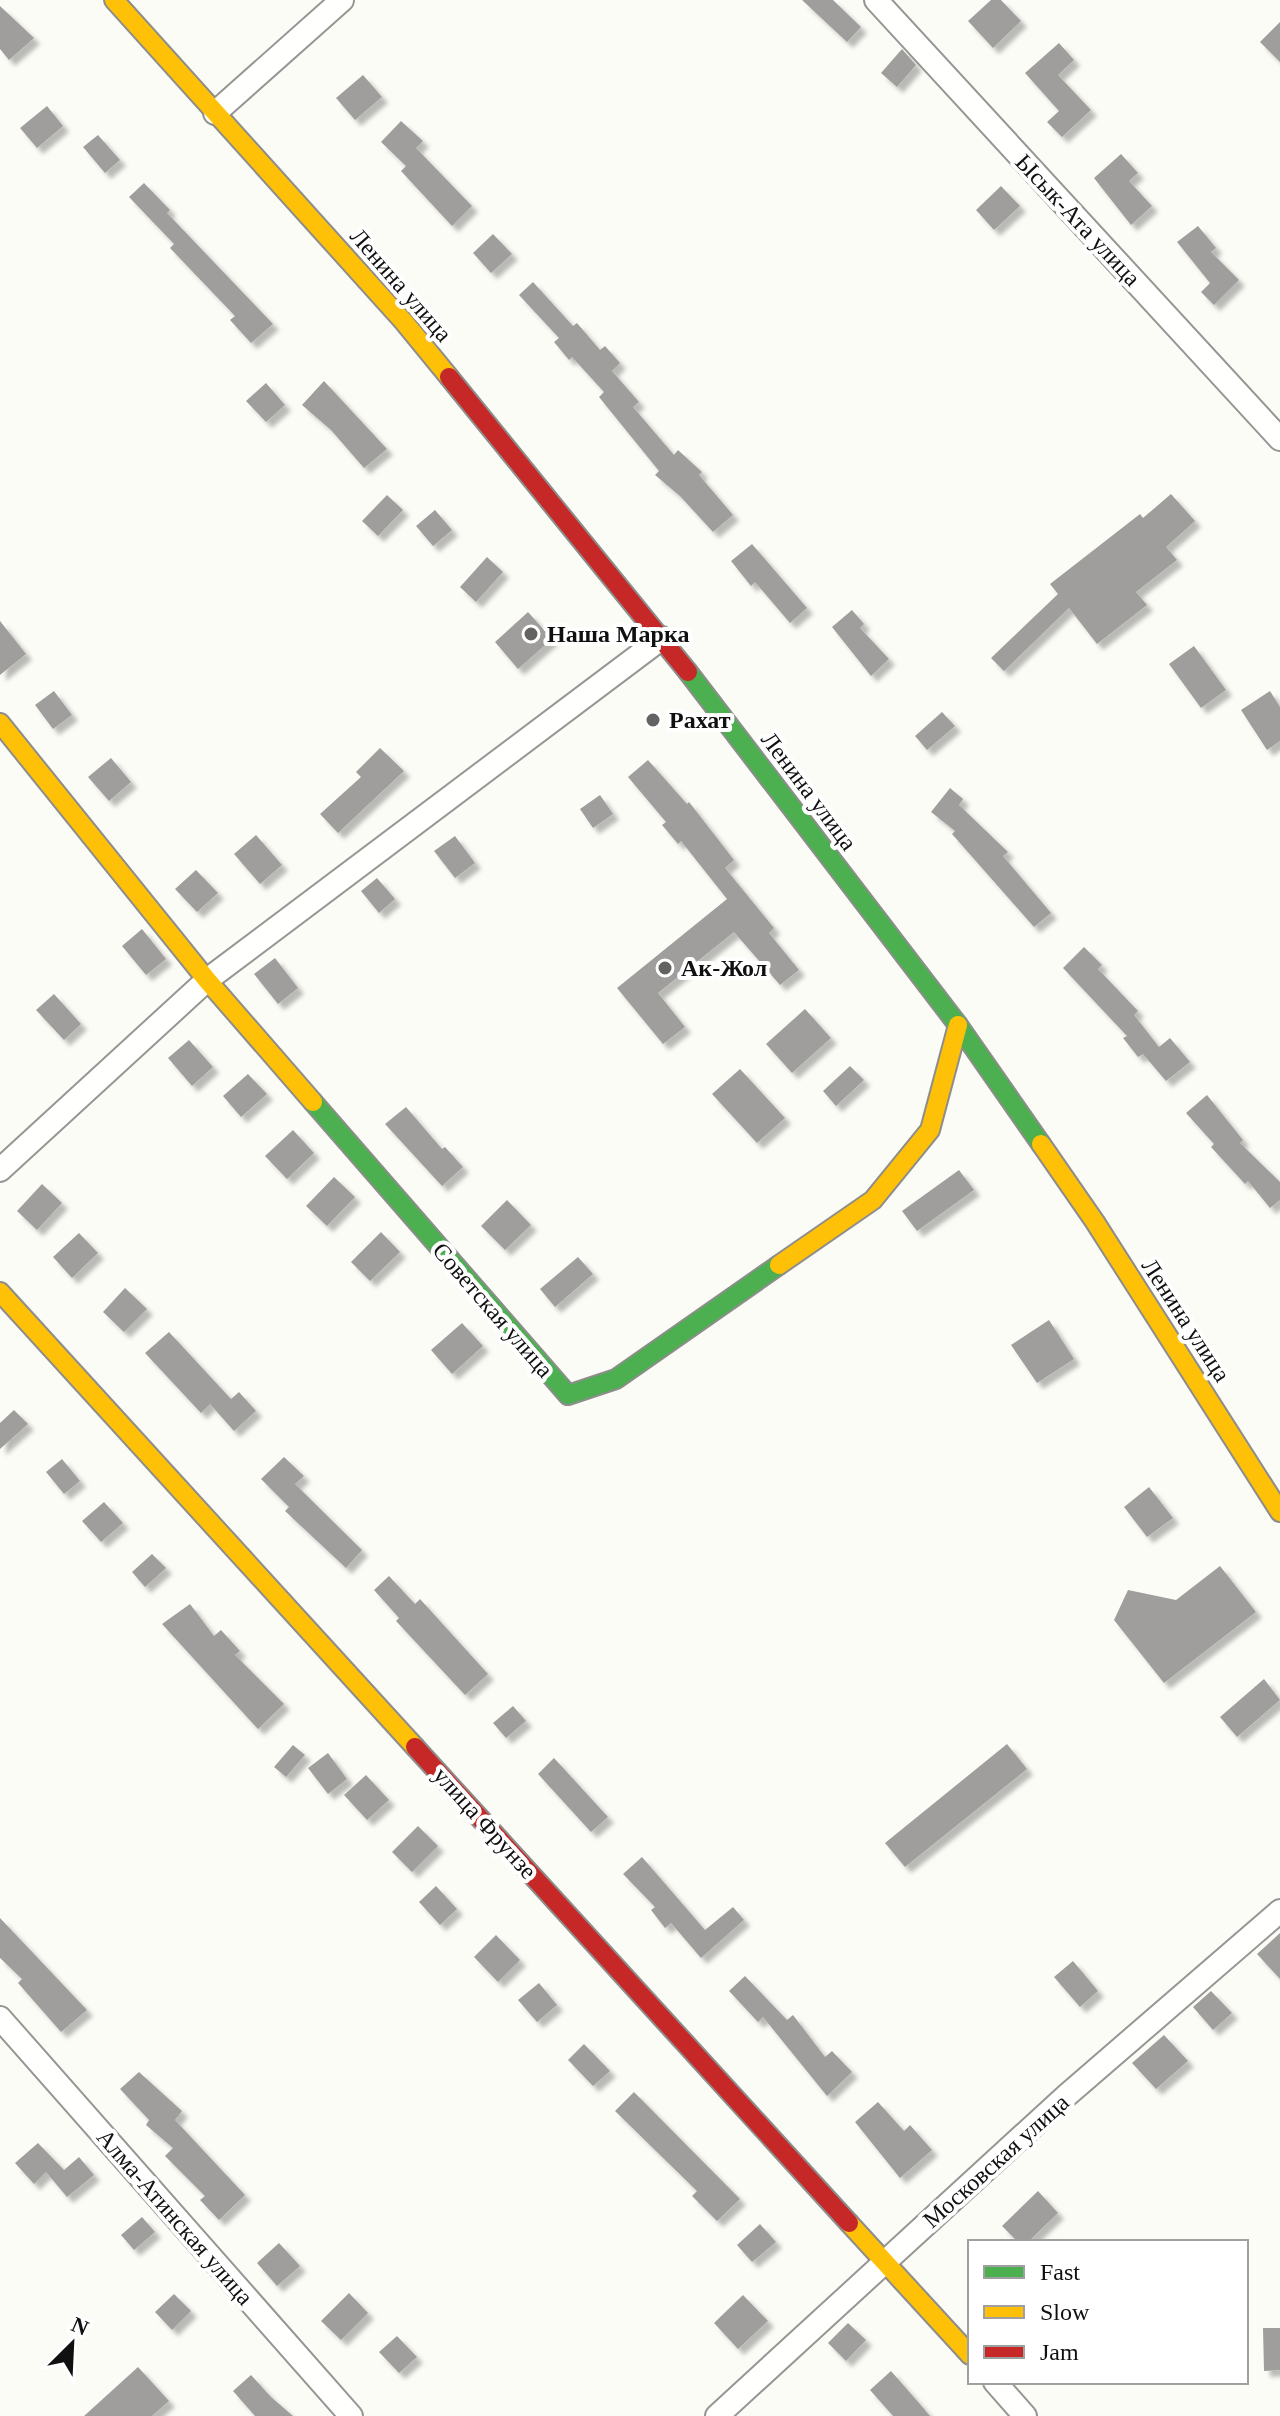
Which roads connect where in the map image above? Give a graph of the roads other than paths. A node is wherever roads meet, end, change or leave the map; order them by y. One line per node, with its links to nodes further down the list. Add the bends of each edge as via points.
1 (114, 0): 4 (street, Ленина улица)
2 (342, 0): 4 (street)
3 (876, 0): 5 (street, Ысык-Ата улица)
4 (215, 113): 6 (street, Ленина улица, via 404,322)
5 (1280, 439)
6 (662, 638): 8 (street); 9 (street, Ленина улица)
7 (0, 723): 8 (street, Советская улица)
8 (207, 980): 9 (street, Советская улица, via 568,1395 616,1379 873,1200 930,1130); 10 (street)
9 (958, 1025): 12 (street, Ленина улица, via 1095,1222)
10 (0, 1170)
11 (0, 1292): 15 (street, улица Фрунзе)
12 (1280, 1512)
13 (1280, 1911): 15 (street, Московская улица)
14 (0, 2018): 18 (street, Алма-Атинская улица)
15 (886, 2261): 16 (street, улица Фрунзе); 19 (street, Московская улица)
16 (968, 2353)
17 (997, 2384): 20 (street)
18 (351, 2416)
19 (717, 2416)
20 (1025, 2416)

